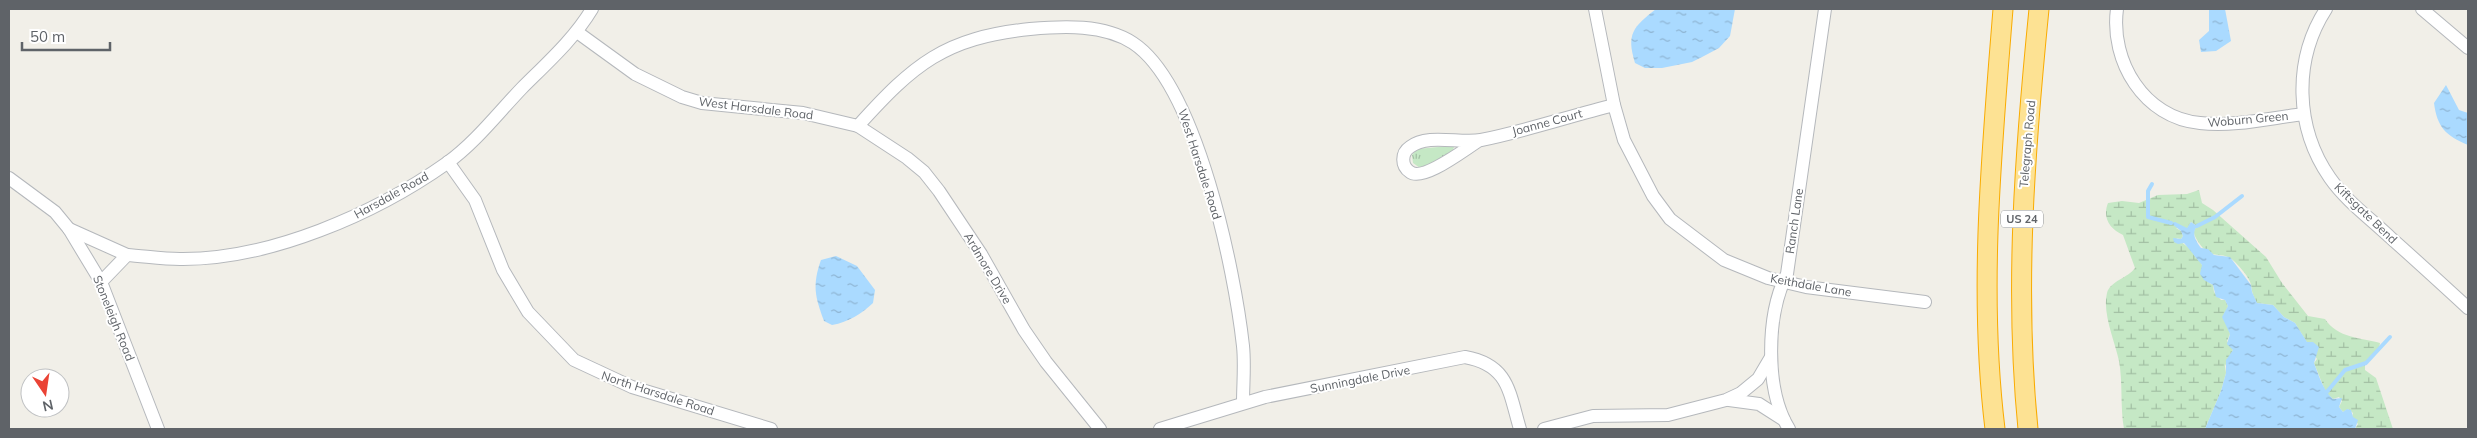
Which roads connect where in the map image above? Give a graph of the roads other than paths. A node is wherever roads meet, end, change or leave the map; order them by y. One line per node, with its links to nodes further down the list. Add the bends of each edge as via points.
1 (592, 9): 9 (street, Harsdale Road)
2 (1596, 9): 11 (street, Keithdale Lane)
3 (1825, 9): 20 (street, Ranch Lane, via 1787,274)
4 (2003, 9): 33 (highway, US 24, via 1988,237)
5 (2039, 9): 34 (highway, Telegraph Road / US 24, via 2026,140 2021,238 2021,324)
6 (2117, 9): 12 (street, Woburn Green, via 2117,41 2126,70 2149,100 2172,115 2214,124)
7 (2326, 9): 12 (street, Kiftsgate Bend, via 2314,30 2305,60)
8 (2422, 9): 10 (street)
9 (577, 32): 13 (street, West Harsdale Road, via 635,74 682,97 702,103 803,113); 15 (street, Harsdale Road)
10 (2468, 48)
11 (1614, 105): 14 (street, Joanne Court); 20 (street, Keithdale Lane, via 1624,140 1639,172 1670,219 1724,260)
12 (2304, 114): 22 (street, Kiftsgate Bend, via 2318,159 2336,186)
13 (858, 126): 25 (street, West Harsdale Road, via 920,65 939,52 964,42 1022,30 1073,26 1133,43 1159,68 1177,96 1215,205 1243,348); 29 (street, Ardmore Drive, via 924,172 981,254 1024,330)
14 (1480, 140): 14 (street, Joanne Court, via 1420,175 1409,172 1403,164 1404,154 1416,144)
15 (448, 162): 18 (street, Harsdale Road, via 349,218 284,242 225,256 179,260); 28 (street, North Harsdale Road, via 475,200 503,270 528,312 574,360 632,387)
16 (9, 178): 17 (street, Stoneleigh Road, via 55,212)
17 (69, 229): 18 (street, Harsdale Road); 19 (street, Stoneleigh Road)
18 (127, 255): 19 (street)
19 (101, 282): 27 (street, Stoneleigh Road)
20 (1783, 282): 21 (street, Keithdale Lane); 23 (street, Ranch Lane, via 1779,291)
21 (1924, 302)
22 (2468, 308)
23 (1771, 356): 24 (street, via 1758,379); 26 (street, Ranch Lane, via 1777,398)
24 (1726, 400): 26 (street, via 1759,404); 32 (street, via 1668,415 1593,416)
25 (1243, 403): 30 (street, Sunningdale Drive); 31 (street, Sunningdale Drive, via 1465,357 1483,361 1504,378)
26 (1787, 425)
27 (158, 429)
28 (771, 429)
29 (1100, 429)
30 (1160, 429)
31 (1520, 429)
32 (1544, 429)
33 (1995, 429)
34 (2028, 429)

